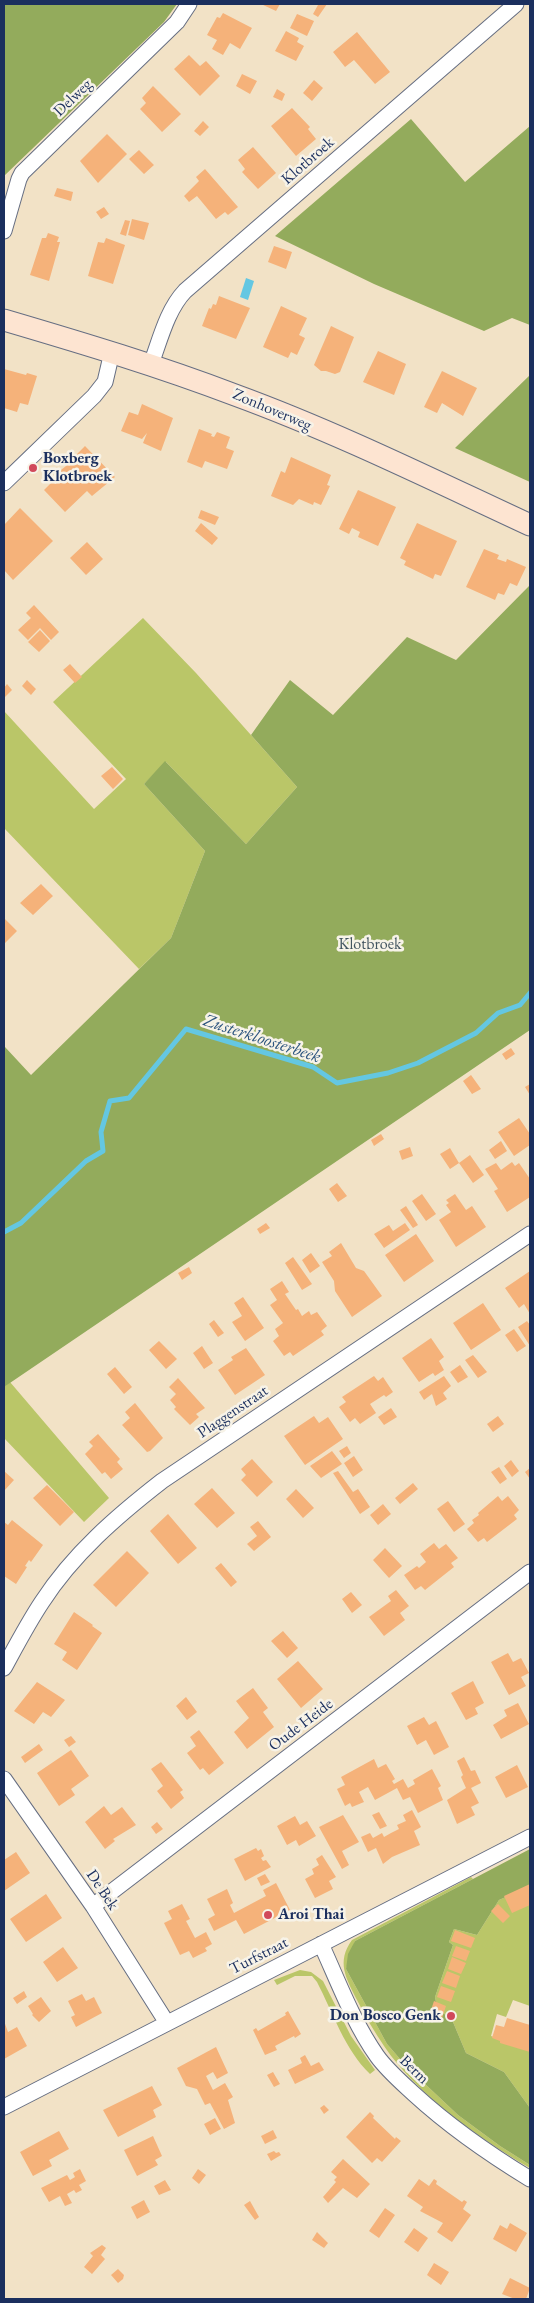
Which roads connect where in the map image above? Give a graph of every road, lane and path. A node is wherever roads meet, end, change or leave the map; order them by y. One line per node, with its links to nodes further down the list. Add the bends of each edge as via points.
1 (189, 4): 3 (street, Delweg, via 176,22 22,173)
2 (516, 4): 6 (street, Klotbroek, via 185,291 170,314)
3 (4, 231)
4 (4, 320): 5 (street, Zonhoverweg)
5 (112, 352): 6 (street, Zonhoverweg); 7 (street, via 105,382 94,396)
6 (151, 364): 8 (street, Zonhoverweg, via 377,454)
7 (4, 483)
8 (530, 525)
9 (530, 1234): 11 (street, Plaggenstraat, via 162,1481 112,1520 42,1601)
10 (530, 1572): 14 (street, Oude Heide)
11 (4, 1668)
12 (4, 1779): 14 (street, De Bek)
13 (530, 1837): 15 (street, Turfstraat)
14 (93, 1906): 16 (street, De Bek)
15 (321, 1944): 16 (street, Turfstraat); 18 (street, Berm, via 377,2057 444,2122)
16 (167, 2023): 17 (street, Turfstraat)
17 (4, 2107)
18 (530, 2180)

